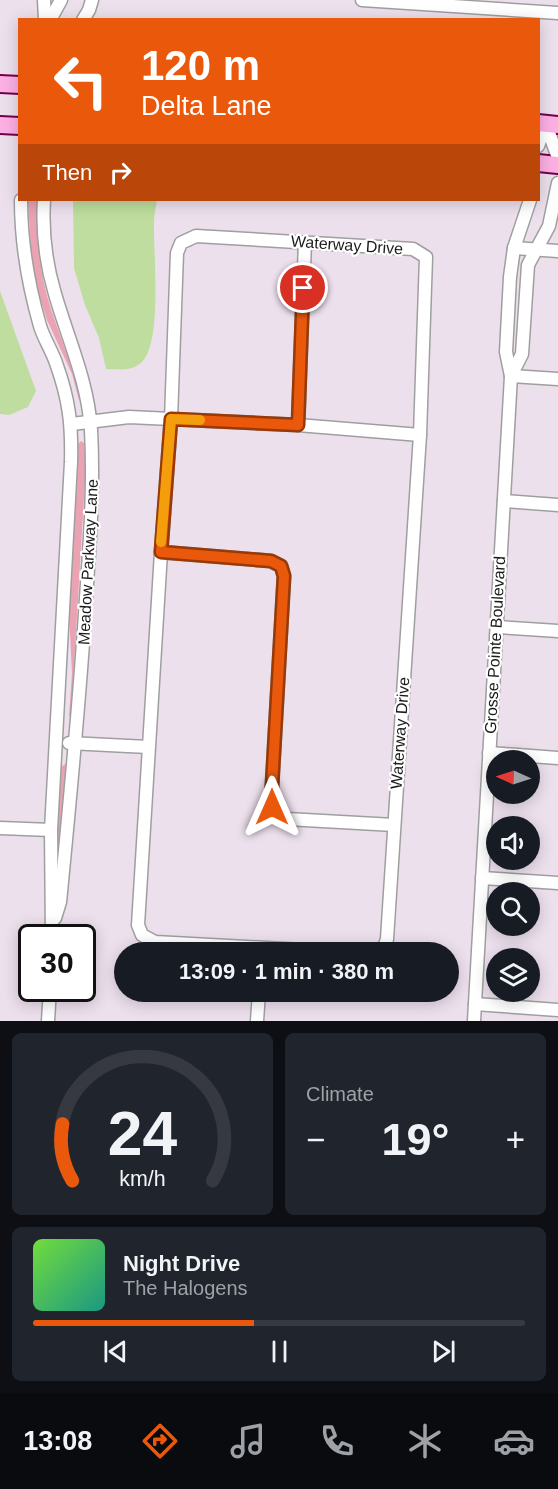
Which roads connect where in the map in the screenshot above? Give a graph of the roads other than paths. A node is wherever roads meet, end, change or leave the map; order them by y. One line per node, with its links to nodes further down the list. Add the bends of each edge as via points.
1 (44, 0): 6 (street)
2 (61, 0): 7 (street)
3 (92, 0): 8 (street)
4 (362, 0): 5 (street)
5 (558, 12)
6 (45, 18)
7 (51, 18)
8 (84, 18)
9 (0, 84): 10 (main road)
10 (18, 85)
11 (547, 124): 14 (street); 15 (street)
12 (0, 125): 13 (main road)
13 (18, 126)
14 (540, 141)
15 (558, 158)
16 (540, 163): 17 (main road)
17 (558, 165)
18 (558, 183): 23 (street, Grosse Pointe Boulevard)
19 (21, 201): 32 (street, Meadow Parkway Lane, via 27,276 41,328 67,397)
20 (44, 201): 31 (street, Meadow Parkway Lane, via 45,256 84,383)
21 (530, 201): 25 (street, Grosse Pointe Boulevard)
22 (540, 201): 23 (street)
23 (555, 203): 26 (street, Grosse Pointe Boulevard, via 549,226)
24 (305, 242): 30 (street, Waterway Drive, via 196,236 182,243 177,253); 33 (street); 34 (street, Waterway Drive, via 413,249 426,257)
25 (514, 248): 26 (street); 28 (street, Grosse Pointe Boulevard, via 506,352)
26 (535, 250): 27 (street); 28 (street, Grosse Pointe Boulevard, via 528,265 522,354)
27 (558, 251)
28 (511, 376): 29 (street); 35 (street, Grosse Pointe Boulevard)
29 (558, 379)
30 (171, 419): 31 (street, via 129,417); 33 (street); 37 (street, Waterway Drive)
31 (90, 422): 32 (street); 41 (street, Meadow Parkway Lane, via 93,476)
32 (72, 424): 40 (street, Meadow Parkway Lane)
33 (298, 425): 34 (street)
34 (420, 435): 47 (street, Waterway Drive)
35 (504, 501): 36 (street); 38 (street, Grosse Pointe Boulevard)
36 (558, 505)
37 (161, 552): 42 (street, Waterway Drive); 47 (street, via 271,561 281,566 284,576 272,807 287,819)
38 (496, 627): 39 (street); 43 (street, Grosse Pointe Boulevard)
39 (558, 632)
40 (56, 742): 41 (street); 49 (street, Meadow Parkway Lane)
41 (75, 743): 42 (street); 53 (street, Meadow Parkway Lane, via 60,902)
42 (148, 747): 54 (street, Waterway Drive, via 138,925 142,935)
43 (489, 750)
44 (540, 757): 45 (street)
45 (558, 758)
46 (486, 804): 50 (street, Grosse Pointe Boulevard)
47 (393, 825): 55 (street, Waterway Drive)
48 (0, 828): 49 (street)
49 (51, 830): 52 (street, Meadow Parkway Lane)
50 (482, 878): 51 (street); 58 (street, Grosse Pointe Boulevard)
51 (558, 883)
52 (52, 924)
53 (54, 924)
54 (155, 942)
55 (386, 942)
56 (49, 1002): 60 (street)
57 (258, 1002): 61 (street)
58 (475, 1004): 59 (street); 62 (street, Grosse Pointe Boulevard)
59 (558, 1010)
60 (48, 1021)
61 (257, 1021)
62 (474, 1021)

